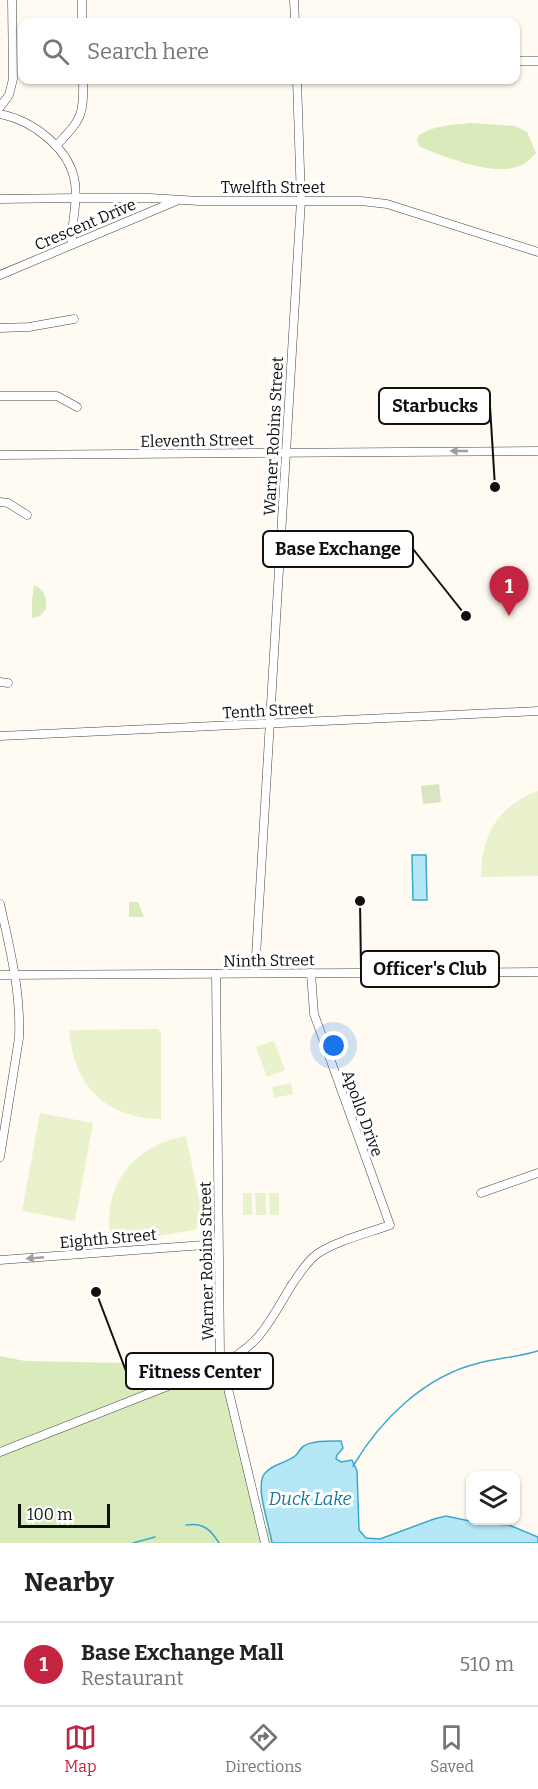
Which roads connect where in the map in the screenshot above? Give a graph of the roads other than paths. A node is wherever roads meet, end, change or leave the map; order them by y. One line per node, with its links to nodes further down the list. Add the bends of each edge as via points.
1 (12, 0): 10 (street, via 13,79 11,91)
2 (82, 0): 4 (street)
3 (294, 0): 5 (street)
4 (82, 18)
5 (295, 18)
6 (520, 61): 7 (street)
7 (538, 61)
8 (83, 84): 12 (street, via 81,117)
9 (297, 84): 16 (street, Warner Robins Street)
10 (0, 107)
11 (0, 114): 12 (street, via 32,126)
12 (56, 146): 13 (street, via 72,172)
13 (76, 198): 14 (street, Twelfth Street); 15 (street, Twelfth Street); 17 (street)
14 (180, 199): 16 (street, Twelfth Street); 17 (street, Crescent Drive)
15 (0, 200)
16 (301, 200): 18 (street, Twelfth Street, via 387,204); 25 (street, Warner Robins Street)
17 (72, 244): 19 (street, Crescent Drive)
18 (538, 252)
19 (0, 275)
20 (74, 319): 21 (street)
21 (0, 328)
22 (0, 396): 23 (street, via 57,396)
23 (77, 407)
24 (538, 451): 25 (street, Eleventh Street, one-way to 25)
25 (286, 452): 26 (street, Eleventh Street); 30 (street, Warner Robins Street)
26 (0, 455)
27 (0, 502): 28 (street)
28 (27, 515)
29 (538, 711): 30 (street, Tenth Street)
30 (270, 724): 31 (street, Tenth Street); 36 (street, Warner Robins Street)
31 (0, 736)
32 (0, 904): 38 (street)
33 (538, 972): 34 (street, Ninth Street)
34 (311, 973): 36 (street, Ninth Street); 44 (street, Apollo Drive, via 314,1014 390,1225 316,1254 258,1338 242,1354)
35 (216, 974): 36 (street, Ninth Street); 38 (street, Ninth Street); 42 (street, Warner Robins Street)
36 (255, 974)
37 (0, 975): 38 (street, Ninth Street)
38 (16, 975): 39 (street, via 20,1020)
39 (0, 1157)
40 (538, 1173): 41 (street)
41 (481, 1193)
42 (219, 1244): 43 (street, Eighth Street, one-way to 43); 44 (street, Warner Robins Street)
43 (0, 1260)
44 (222, 1364): 45 (street); 46 (street, Warner Robins Street)
45 (0, 1452)
46 (265, 1543)

